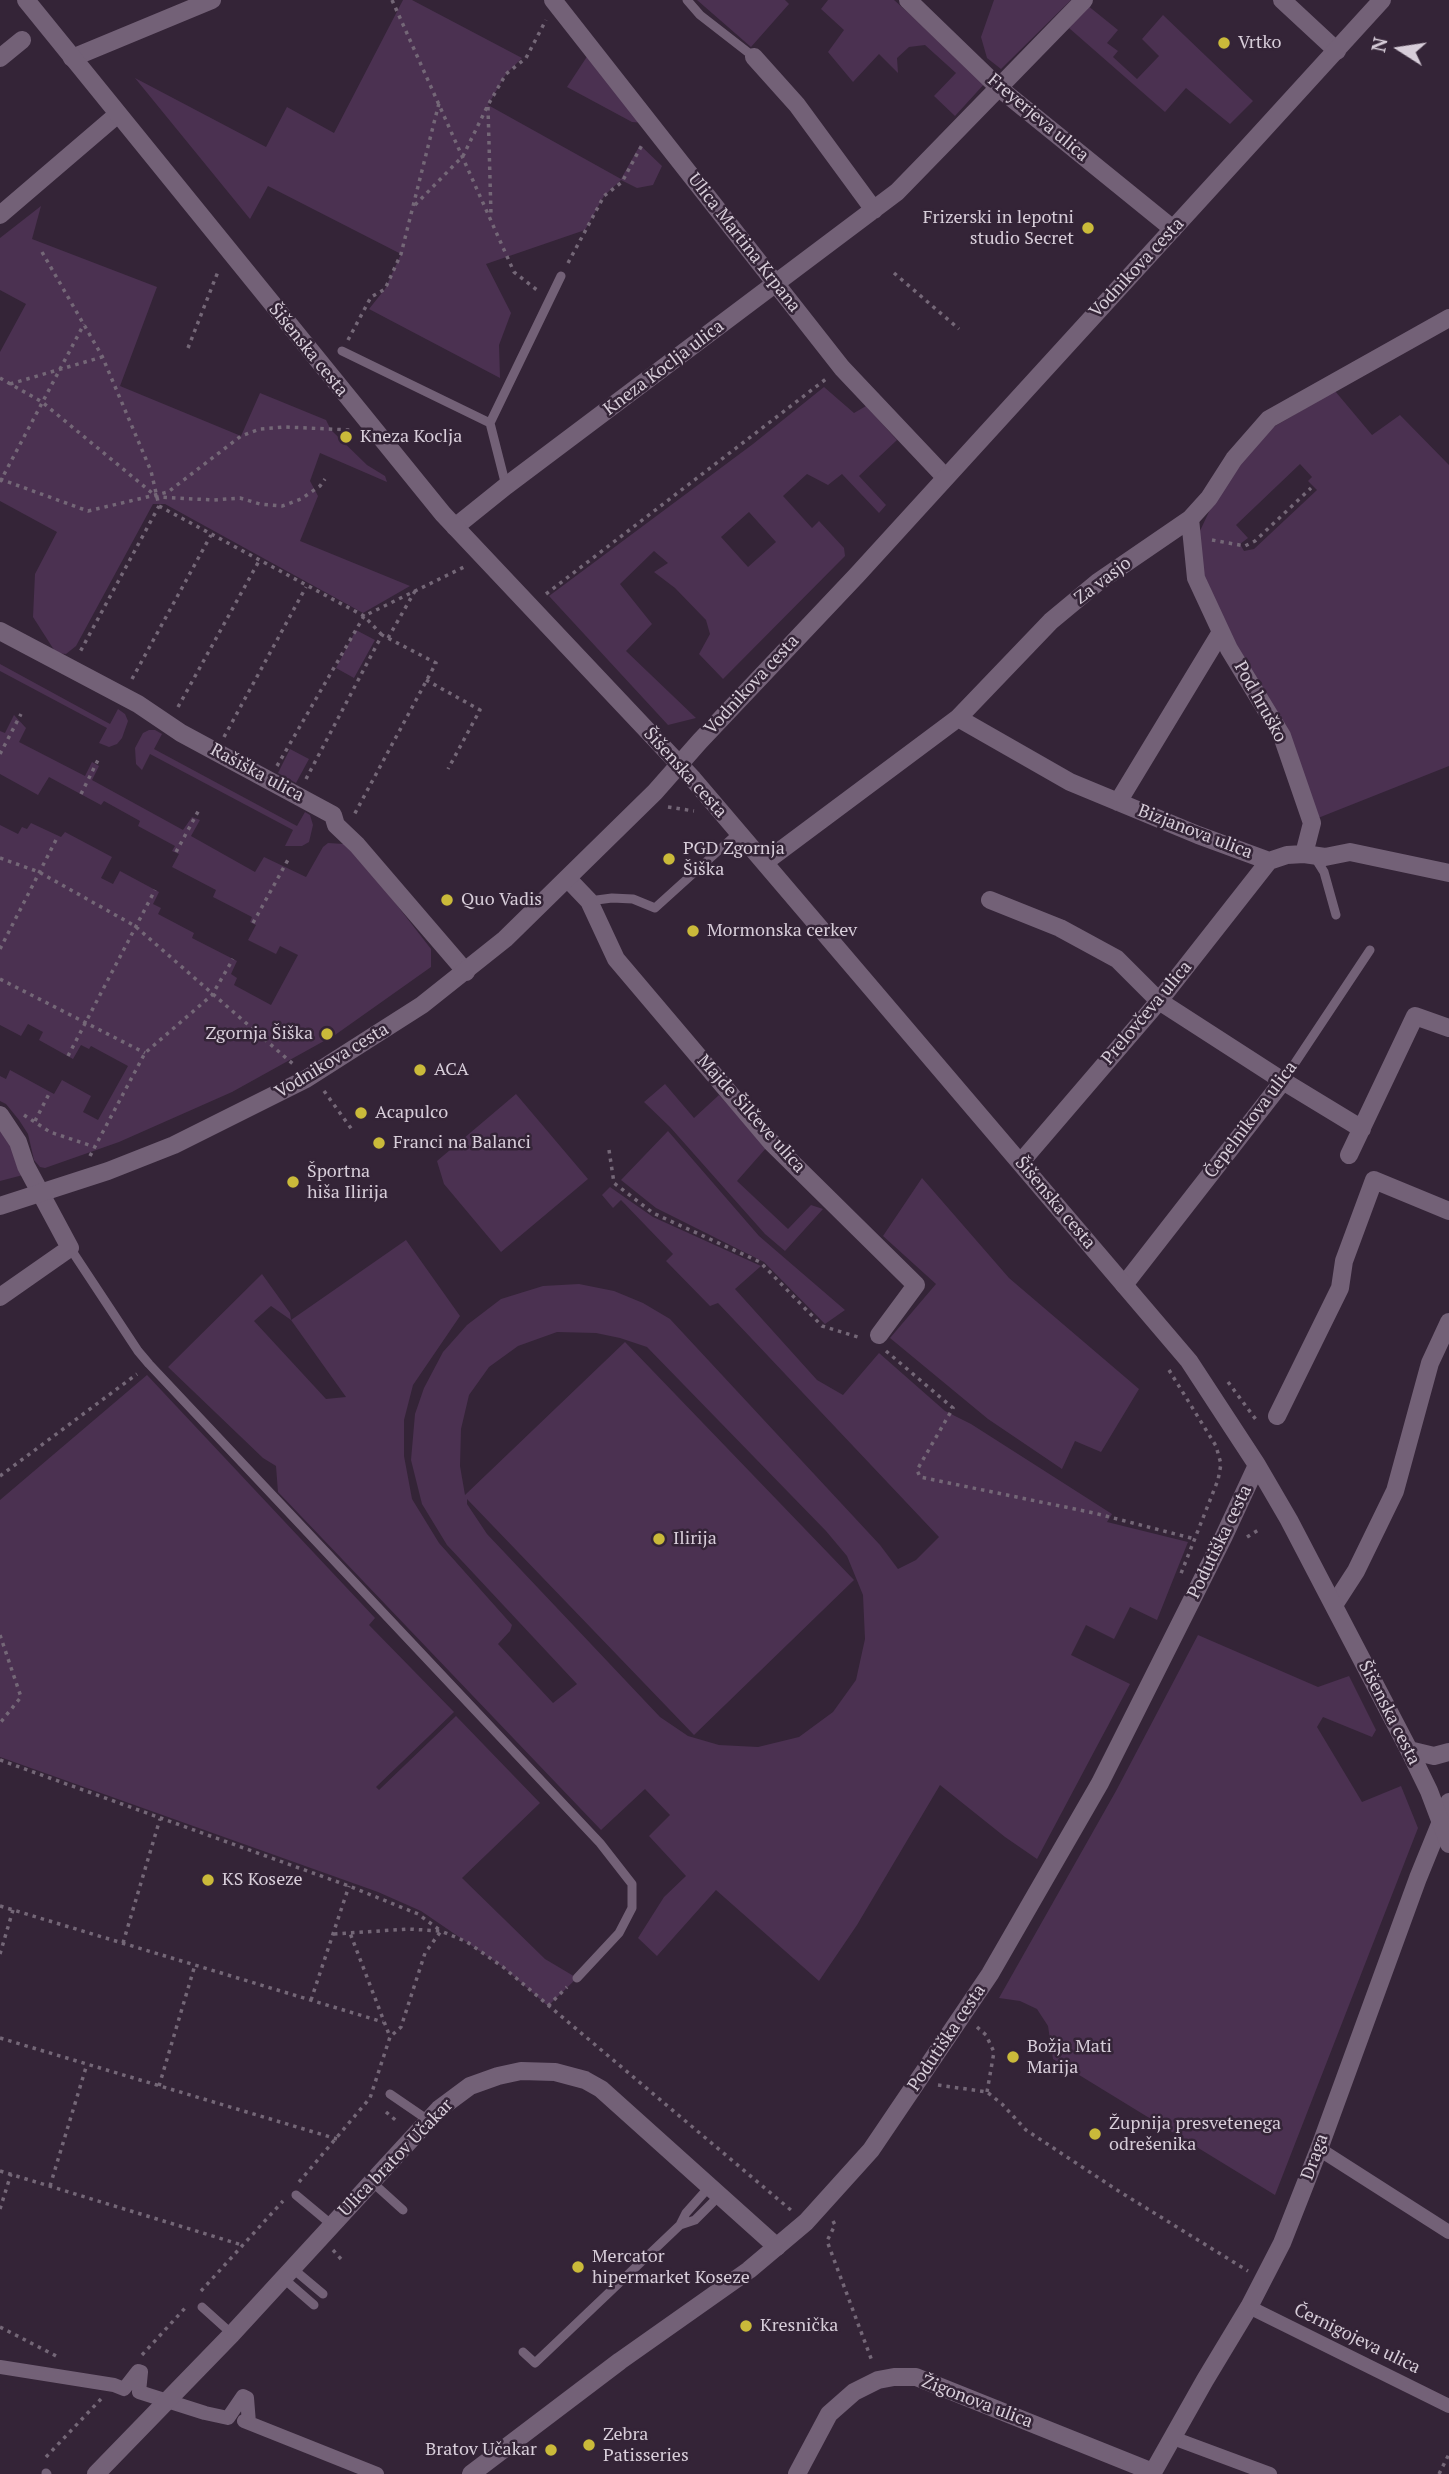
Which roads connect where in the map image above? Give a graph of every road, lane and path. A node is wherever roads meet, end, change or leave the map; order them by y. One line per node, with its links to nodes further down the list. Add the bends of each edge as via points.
1 (26, 0): 14 (street, Šišenska cesta)
2 (212, 0): 14 (street)
3 (392, 0): 16 (path)
4 (687, 0): 12 (lane)
5 (908, 0): 15 (street, Freyerjeva ulica)
6 (1084, 0): 15 (street, Kneza Koclja ulica)
7 (1282, 0): 11 (street)
8 (1382, 0): 11 (street, Vodnikova cesta)
9 (555, 2): 17 (path, via 526,58 506,74); 19 (street, Ulica Martina Krpana)
10 (22, 40): 13 (street)
11 (1337, 51): 25 (street, Vodnikova cesta)
12 (754, 57): 22 (street, via 797,105)
13 (0, 58)
14 (72, 58): 18 (street, Šišenska cesta)
15 (998, 87): 22 (street, Kneza Koclja ulica); 25 (street, Freyerjeva ulica)
16 (440, 102): 20 (path); 21 (path)
17 (488, 105): 20 (path); 24 (path)
18 (118, 114): 23 (street); 52 (street, Šišenska cesta)
19 (652, 125): 29 (path, via 622,181 604,196); 30 (street, Ulica Martina Krpana)
20 (463, 156): 21 (path); 24 (path)
21 (413, 206): 36 (path, via 401,254 385,289 371,297)
22 (874, 210): 30 (street, Kneza Koclja ulica)
23 (0, 215)
24 (491, 217): 31 (path, via 514,272)
25 (1173, 229): 45 (street, Vodnikova cesta)
26 (41, 252): 33 (path)
27 (220, 266): 35 (path)
28 (894, 273): 34 (path)
29 (561, 275): 31 (lane)
30 (775, 284): 38 (street, Ulica Martina Krpana); 48 (street, Kneza Koclja ulica)
31 (548, 300): 43 (lane)
32 (1449, 318): 53 (street, Za vasjo, via 1269,419 1234,459)
33 (84, 324): 37 (path); 39 (path)
34 (959, 329)
35 (188, 348)
36 (342, 351): 43 (lane)
37 (103, 356): 39 (path); 50 (path)
38 (842, 368): 45 (street, Ulica Martina Krpana); 59 (path)
39 (60, 369): 41 (path); 42 (path)
40 (0, 378): 41 (path)
41 (9, 384): 42 (path)
42 (43, 402): 47 (path); 50 (path)
43 (490, 423): 48 (lane)
44 (353, 430): 50 (path, via 260,429 242,436)
45 (945, 477): 74 (street, Vodnikova cesta)
46 (325, 479): 50 (path, via 300,499 282,506 240,498)
47 (1, 480): 50 (path, via 88,511)
48 (506, 486): 52 (street, Kneza Koclja ulica)
49 (1311, 488): 53 (path, via 1245,547)
50 (157, 497): 51 (path)
51 (159, 506): 54 (path); 65 (path)
52 (455, 527): 59 (street, Šišenska cesta)
53 (1192, 528): 62 (street, Pod hruško, via 1196,578); 69 (street, Za vasjo, via 1098,582 1051,621)
54 (211, 534): 55 (path); 67 (path)
55 (259, 561): 57 (path); 70 (path)
56 (468, 565): 58 (path)
57 (306, 587): 60 (path); 71 (path)
58 (415, 591): 60 (path); 64 (path)
59 (530, 607): 74 (street, Šišenska cesta)
60 (364, 616): 63 (path); 76 (path)
61 (0, 631): 65 (street, Rašiška ulica)
62 (1221, 632): 79 (street, Pod hruško); 85 (street, Pod hruško, via 1282,736 1312,823)
63 (382, 635): 64 (path); 78 (path)
64 (388, 638): 66 (path, via 436,663)
65 (71, 670): 67 (street, Rašiška ulica)
66 (426, 680): 75 (path, via 480,710); 81 (path)
67 (123, 696): 70 (street, Rašiška ulica)
68 (21, 714): 72 (path)
69 (958, 718): 79 (street, Bizjanova ulica, via 1070,782); 89 (street, Za vasjo)
70 (169, 724): 71 (street, Rašiška ulica)
71 (216, 751): 76 (street, Rašiška ulica)
72 (0, 754)
73 (100, 756): 77 (path)
74 (679, 764): 82 (street, Šišenska cesta); 92 (street, Vodnikova cesta)
75 (449, 769)
76 (269, 780): 78 (street, Rašiška ulica)
77 (81, 794)
78 (298, 794): 81 (street, Rašiška ulica, via 333,815)
79 (1118, 802): 88 (street, Bizjanova ulica)
80 (200, 808): 84 (path)
81 (345, 832): 102 (street, Rašiška ulica)
82 (739, 832): 89 (street, Šišenska cesta); 95 (lane, via 655,908 633,899)
83 (58, 836): 90 (path)
84 (176, 852)
85 (1308, 854): 88 (street, Bizjanova ulica); 91 (street, Bizjanova ulica, via 1325,857 1350,852); 96 (lane, via 1324,872)
86 (0, 858): 90 (path)
87 (289, 858): 97 (path)
88 (1269, 861): 105 (street, Prelovčeva ulica)
89 (765, 862): 123 (street, Šišenska cesta)
90 (39, 872): 98 (path); 99 (path)
91 (1449, 873)
92 (568, 879): 95 (street, Majde Šilčeve ulica); 102 (street, Vodnikova cesta)
93 (155, 890): 98 (path)
94 (990, 900): 105 (street, via 1060,928 1117,959)
95 (589, 901): 131 (street, Majde Šilčeve ulica, via 616,959 771,1142 916,1285)
96 (1336, 915)
97 (253, 923)
98 (135, 926): 104 (path); 106 (path)
99 (0, 949)
100 (1370, 950): 111 (lane, Čepelnikova ulica)
101 (233, 959): 104 (path)
102 (466, 972): 124 (street, Vodnikova cesta, via 306,1079 174,1145)
103 (0, 979): 106 (path)
104 (212, 995): 108 (path); 110 (path)
105 (1159, 1000): 111 (street); 123 (street, Prelovčeva ulica)
106 (86, 1024): 108 (path); 109 (path)
107 (1449, 1028): 117 (street, via 1415,1016)
108 (145, 1053): 119 (path)
109 (68, 1056)
110 (293, 1065)
111 (1283, 1081): 117 (street); 128 (street, Čepelnikova ulica)
112 (323, 1090): 118 (path)
113 (50, 1092): 115 (path)
114 (8, 1113): 115 (path); 124 (street)
115 (34, 1122): 116 (path); 119 (path)
116 (31, 1128)
117 (1362, 1129): 121 (street)
118 (353, 1131)
119 (95, 1147): 122 (path)
120 (609, 1150): 131 (path, via 614,1183 653,1213 760,1262 822,1326)
121 (1349, 1155)
122 (87, 1161)
123 (1021, 1162): 128 (street, Šišenska cesta)
124 (41, 1194): 125 (street, Vodnikova cesta); 127 (street)
125 (0, 1206)
126 (1449, 1211): 133 (street, via 1374,1180 1343,1261 1340,1288)
127 (70, 1248): 129 (street); 132 (lane)
128 (1124, 1285): 135 (street, Šišenska cesta, via 1189,1361)
129 (0, 1297)
130 (1449, 1322): 139 (street, via 1430,1363 1395,1491)
131 (875, 1341): 138 (path, via 953,1408 916,1470 920,1477)
132 (149, 1364): 136 (path); 158 (lane, via 600,1843 632,1884 632,1908 618,1933)
133 (1277, 1416)
134 (1216, 1446): 137 (path, via 1221,1464)
135 (1257, 1465): 139 (street, Šišenska cesta); 161 (street, Podutiška cesta, via 1100,1783)
136 (0, 1476)
137 (1208, 1506)
138 (1195, 1539)
139 (1334, 1605): 142 (street, Šišenska cesta)
140 (0, 1634): 141 (path, via 21,1697)
141 (0, 1723)
142 (1409, 1750): 143 (street, via 1434,1756); 147 (street, Šišenska cesta)
143 (1449, 1752)
144 (0, 1760): 146 (path)
145 (1449, 1802): 147 (street, Draga)
146 (160, 1819): 149 (path); 155 (path)
147 (1441, 1822): 148 (street, Šišenska cesta); 174 (street, Draga)
148 (1449, 1844)
149 (349, 1886): 152 (path, via 418,1914); 154 (path)
150 (0, 1906): 151 (path)
151 (13, 1910): 155 (path); 156 (path)
152 (441, 1931): 153 (path); 160 (path, via 467,1942 503,1967); 163 (path, via 425,1953 401,2027)
153 (350, 1933): 154 (path); 162 (path)
154 (334, 1934): 159 (path)
155 (123, 1943): 157 (path)
156 (0, 1954)
157 (195, 1965): 159 (path); 167 (path)
158 (576, 1978): 160 (path)
159 (311, 2000): 162 (path)
160 (548, 2006): 185 (path)
161 (963, 2015): 166 (street, Podutiška cesta); 168 (path, via 986,2035 994,2052)
162 (384, 2022): 163 (path)
163 (390, 2037): 170 (path)
164 (0, 2038): 165 (path)
165 (87, 2064): 167 (path); 178 (path)
166 (919, 2079): 168 (path); 182 (street, Podutiška cesta, via 871,2150)
167 (159, 2086): 173 (path)
168 (987, 2092): 191 (path, via 1026,2130)
169 (390, 2094): 171 (lane)
170 (370, 2098): 172 (path); 173 (path)
171 (428, 2120): 172 (street, Ulica bratov Učakar); 179 (street, Ulica bratov Učakar, via 470,2086 521,2071 555,2072 601,2089)
172 (414, 2136): 177 (street, Ulica bratov Učakar)
173 (337, 2139): 180 (path)
174 (1319, 2149): 187 (street); 191 (street, Draga)
175 (0, 2171): 176 (path)
176 (11, 2174): 178 (path); 183 (path)
177 (372, 2182): 184 (lane); 186 (street, Ulica bratov Učakar)
178 (50, 2186): 188 (path)
179 (715, 2190): 189 (street, Ulica bratov Učakar); 199 (lane, via 686,2213 680,2225 535,2363)
180 (294, 2193): 186 (lane)
181 (283, 2200): 188 (path)
182 (824, 2203): 185 (street, Podutiška cesta); 202 (path, via 835,2225 827,2241)
183 (0, 2209)
184 (403, 2210)
185 (806, 2222): 189 (street, Podutiška cesta)
186 (332, 2225): 190 (street, Ulica bratov Učakar)
187 (1449, 2232)
188 (243, 2245): 193 (path)
189 (777, 2247): 211 (street, Podutiška cesta)
190 (287, 2273): 192 (lane); 195 (lane); 198 (street, Ulica bratov Učakar)
191 (1263, 2280): 197 (street, Draga)
192 (323, 2294)
193 (197, 2295)
194 (188, 2305): 200 (path)
195 (314, 2305)
196 (202, 2307): 198 (lane)
197 (1249, 2307): 204 (street, Černigojeva ulica); 205 (street, Draga)
198 (232, 2334): 209 (street, Ulica bratov Učakar)
199 (523, 2352)
200 (142, 2355)
201 (0, 2367): 203 (street)
202 (878, 2380): 208 (street, Žigonova ulica, via 916,2377); 212 (street, Žigonova ulica, via 829,2414)
203 (114, 2385): 207 (path); 210 (street, via 124,2389 138,2371 139,2392 228,2418 243,2396 247,2398 246,2422)
204 (1449, 2406)
205 (1173, 2438): 208 (street, Draga); 213 (street)
206 (1449, 2454): 214 (path)
207 (44, 2460)
208 (1153, 2473)
209 (96, 2474)
210 (377, 2474)
211 (471, 2474)
212 (797, 2474)
213 (1270, 2474)
214 (1439, 2474)

